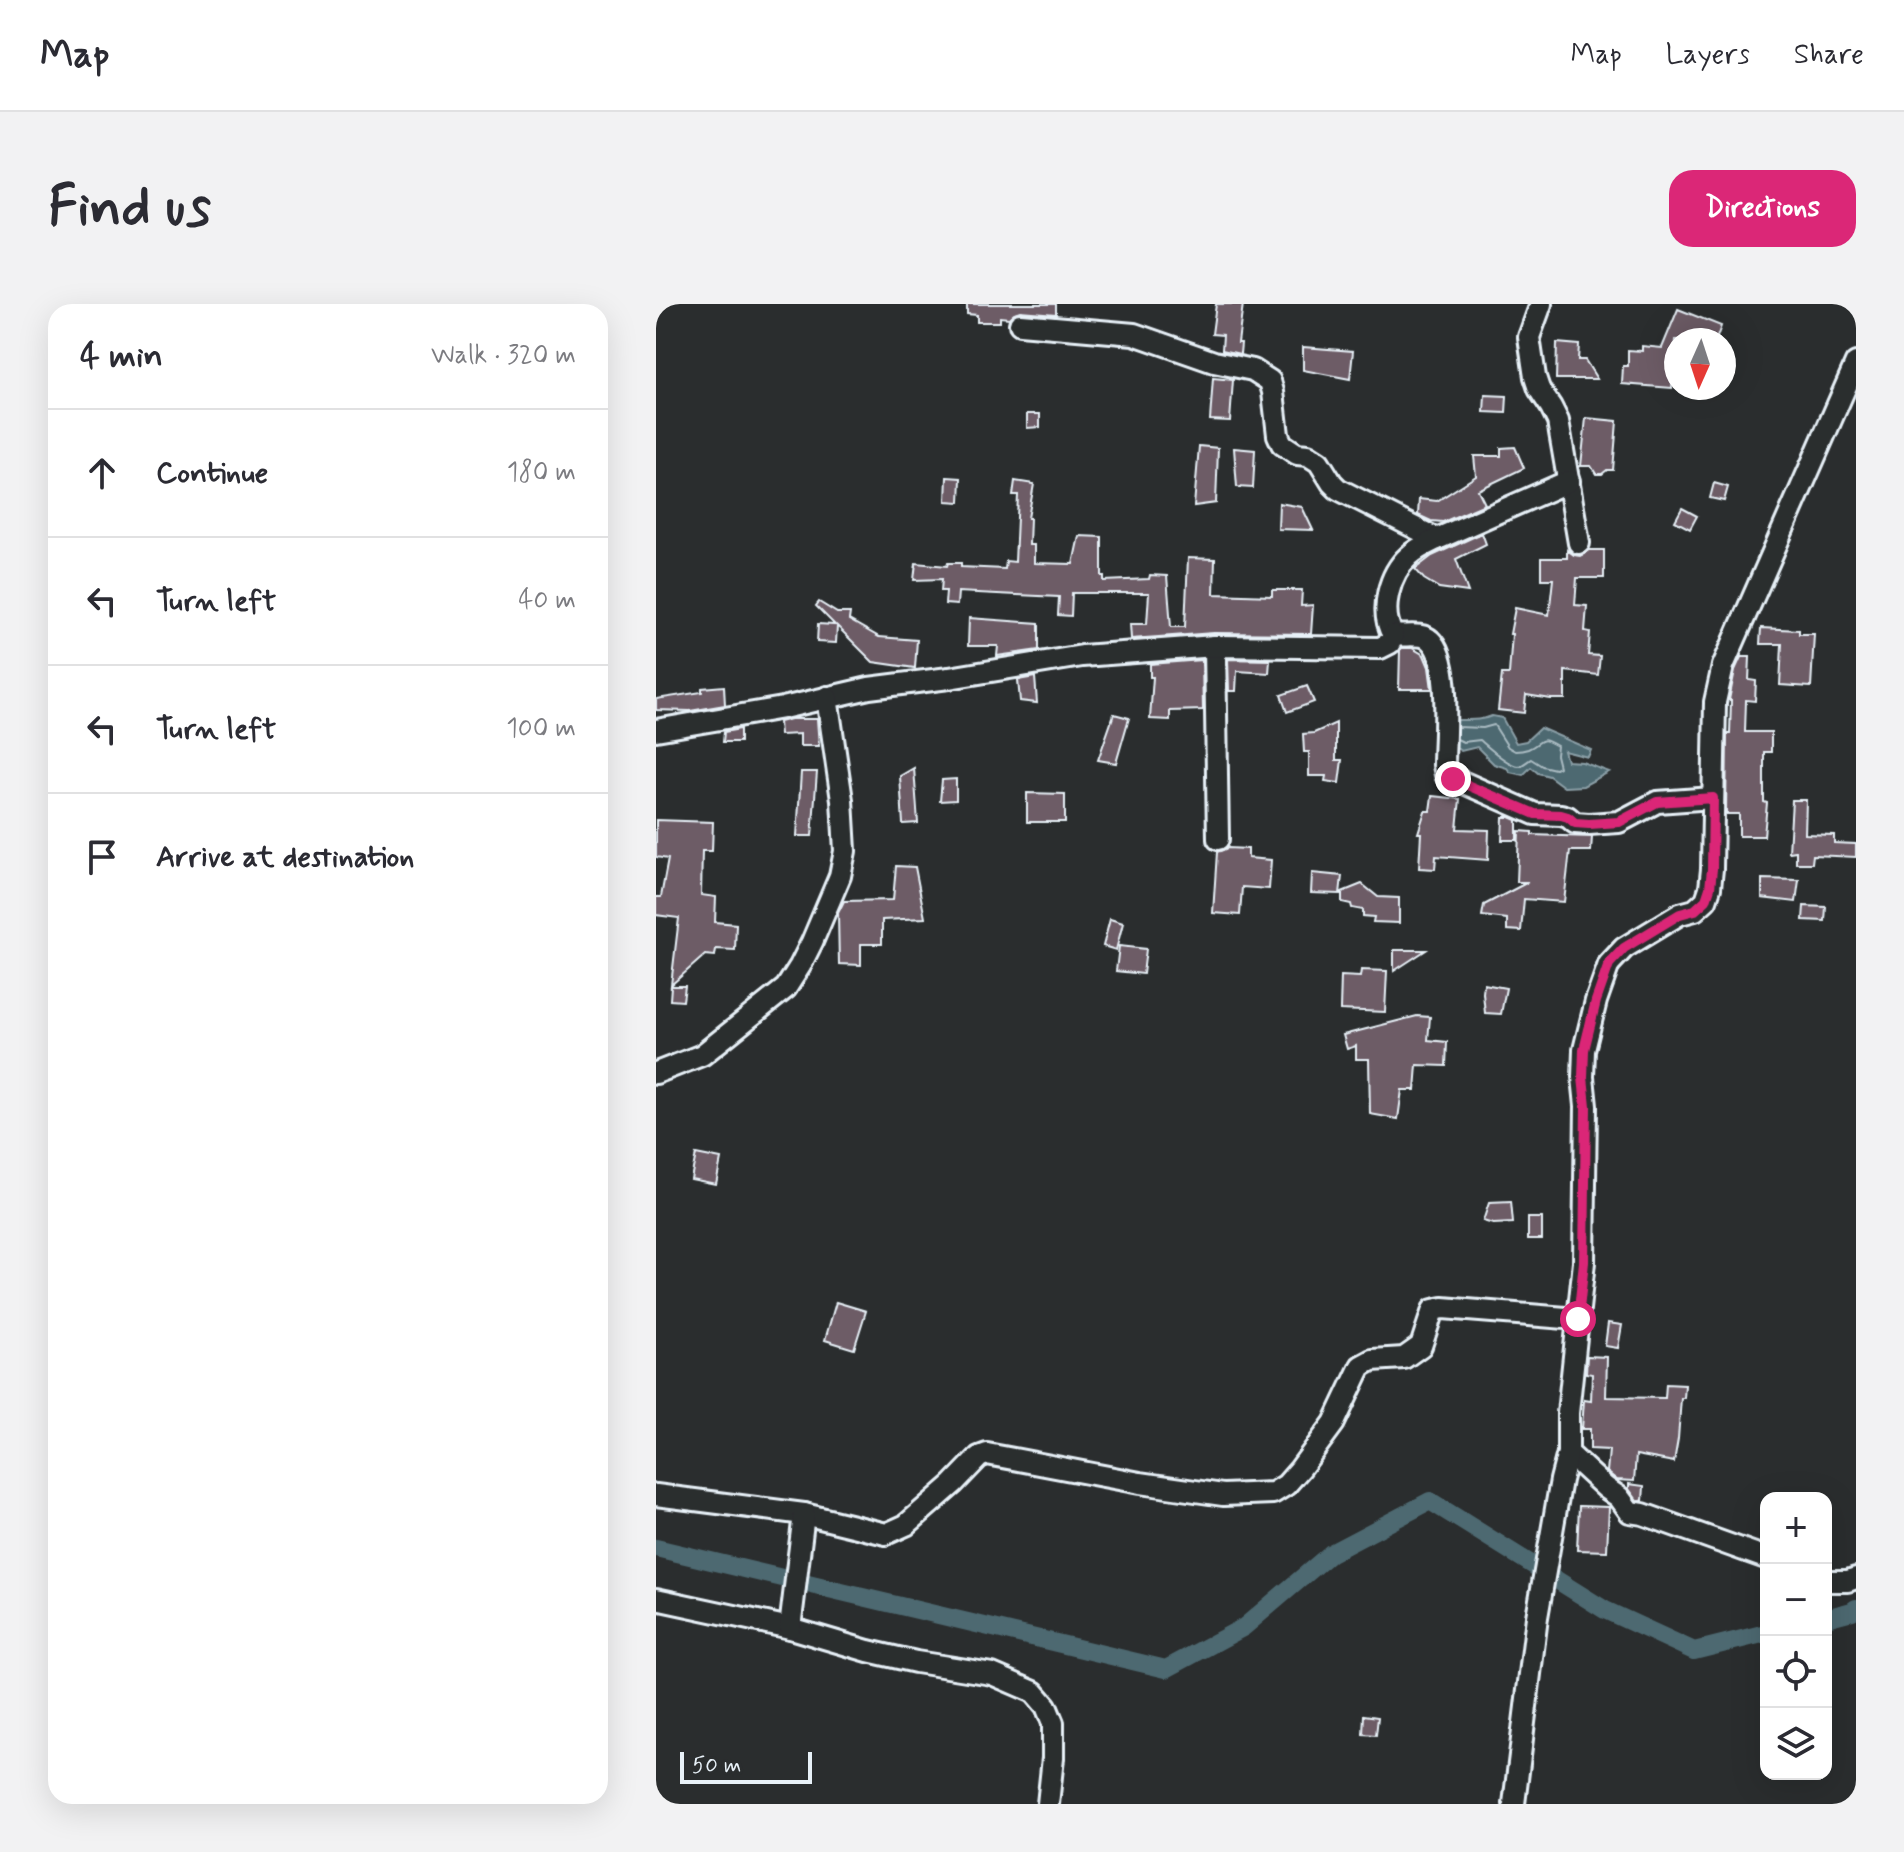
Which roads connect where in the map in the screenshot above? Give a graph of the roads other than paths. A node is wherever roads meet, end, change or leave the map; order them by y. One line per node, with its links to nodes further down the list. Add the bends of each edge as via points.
1 (1541, 304): 4 (street, via 1529,337 1535,377 1558,421)
2 (1020, 324): 5 (street, via 1134,334 1253,370 1270,381 1282,444 1319,462 1338,489)
3 (1856, 363): 11 (street, via 1723,666 1715,702)
4 (1569, 481): 5 (street); 6 (street)
5 (1437, 539): 7 (street, via 1397,570 1386,608)
6 (1579, 543)
7 (1393, 635): 8 (street, via 1380,648); 11 (street, via 1424,637 1435,648 1445,677 1444,765 1453,779 1535,814 1561,815 1575,823 1619,822 1657,802)
8 (1215, 646): 9 (street, via 1082,656); 12 (street)
9 (827, 697): 10 (street); 13 (street, via 845,851 812,942 786,988 702,1055)
10 (656, 730)
11 (1713, 798): 14 (street, via 1706,900 1624,948 1609,964 1596,1001 1584,1050 1584,1262)
12 (1218, 839)
13 (656, 1073)
14 (1578, 1319): 15 (street); 17 (street, via 1433,1310 1421,1346 1404,1358 1361,1366 1334,1423 1300,1469 1273,1493 1223,1495 987,1454 906,1525 886,1534)
15 (1568, 1453): 18 (street, via 1630,1512); 24 (street, via 1537,1617)
16 (656, 1495): 17 (street)
17 (804, 1514): 22 (street)
18 (1760, 1556)
19 (1856, 1578): 20 (street)
20 (1832, 1581)
21 (656, 1599): 22 (street)
22 (790, 1628): 23 (street, via 916,1662 992,1674 1034,1692 1053,1723)
23 (1048, 1804)
24 (1514, 1804)

